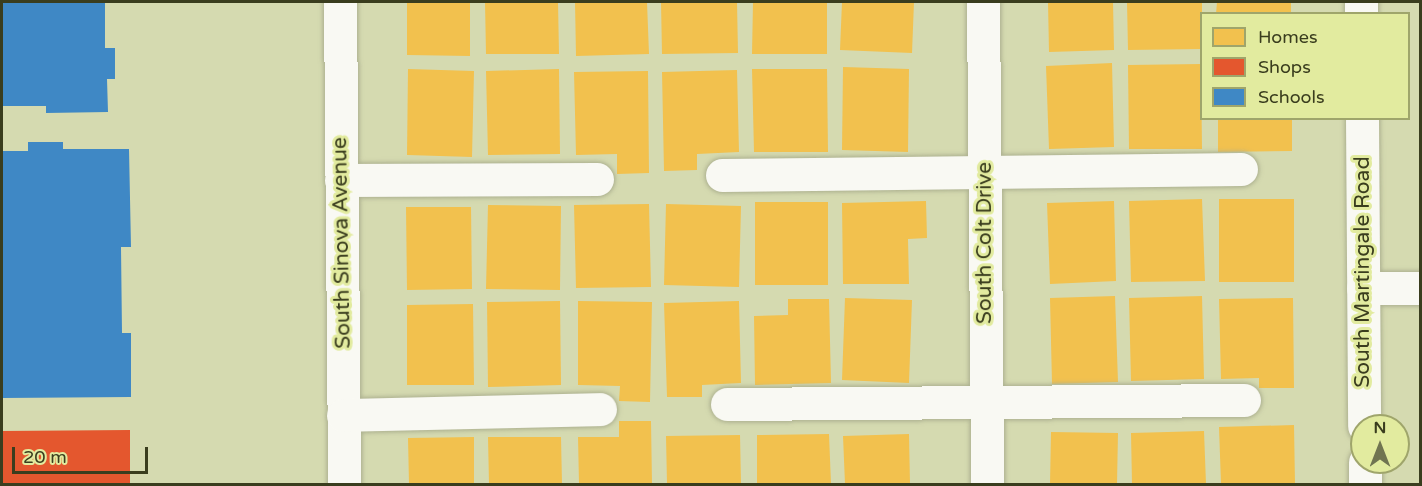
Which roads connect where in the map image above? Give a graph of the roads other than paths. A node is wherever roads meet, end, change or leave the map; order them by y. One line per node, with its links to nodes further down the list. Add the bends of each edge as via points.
1 (340, 2): 8 (street, South Sinova Avenue)
2 (982, 2): 5 (street, South Colt Drive)
3 (1362, 120): 9 (street, South Martingale Road)
4 (1241, 169): 5 (street)
5 (984, 172): 6 (street); 12 (street, South Colt Drive)
6 (723, 175)
7 (597, 179): 8 (street)
8 (341, 180): 16 (street, South Sinova Avenue)
9 (1363, 288): 10 (street); 15 (street, South Martingale Road)
10 (1420, 288)
11 (1244, 400): 12 (street)
12 (986, 402): 13 (street); 18 (street, South Colt Drive)
13 (727, 404)
14 (600, 409): 16 (street)
15 (1364, 414)
16 (343, 415): 17 (street, South Sinova Avenue)
17 (344, 484)
18 (987, 484)

